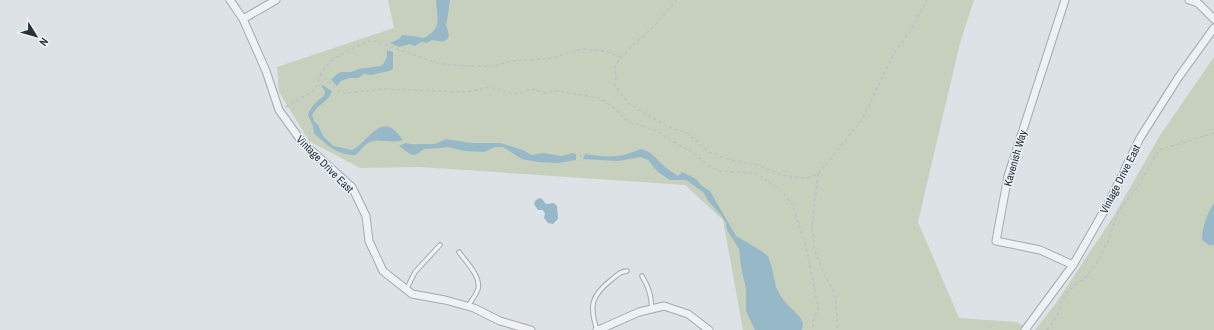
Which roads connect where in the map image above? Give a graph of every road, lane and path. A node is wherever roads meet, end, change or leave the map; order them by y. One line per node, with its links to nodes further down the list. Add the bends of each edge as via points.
1 (230, 0): 7 (street, Vintage Drive East)
2 (276, 0): 7 (street)
3 (677, 0): 10 (path)
4 (927, 0): 16 (path, via 911,30 893,55 863,118)
5 (1065, 0): 19 (street, Kavenish Way, via 1008,176 996,241 1040,250)
6 (1189, 0): 8 (street, via 1198,3)
7 (243, 19): 12 (street, Vintage Drive East, via 266,71)
8 (1214, 19)
9 (1214, 28): 19 (street, Vintage Drive East, via 1140,138 1108,204)
10 (621, 57): 11 (path, via 605,51 582,49 553,58 511,61 492,68 436,63 372,40 336,56); 16 (path, via 615,67 615,86 628,103 666,126 687,133 709,152 730,160 758,165 786,176 806,178)
11 (321, 74): 12 (path, via 312,92); 28 (path, via 345,93 384,89 467,92 490,87 513,94 533,89 545,93 558,91 599,98 627,121 654,130 719,171 756,173 782,191 792,204 806,247 818,308)
12 (279, 110): 22 (street, Vintage Drive East, via 302,142 352,187 366,216 369,241 384,271)
13 (1214, 133): 31 (path, via 1159,150 1137,188 1123,204 1098,261 1086,277 1067,292 1057,317)
14 (581, 154): 15 (path)
15 (581, 161)
16 (818, 174): 29 (path, via 812,225 814,248 835,294)
17 (440, 245): 22 (lane, via 415,272)
18 (459, 252): 23 (lane, via 478,281 477,291)
19 (1073, 265): 30 (street, Vintage Drive East)
20 (627, 271): 26 (lane, via 618,274 594,297 592,311)
21 (642, 276): 24 (lane, via 651,293)
22 (406, 290): 23 (street, Vintage Drive East, via 412,294)
23 (468, 306): 25 (street, Vintage Drive East, via 500,321)
24 (652, 309): 26 (street); 27 (street, via 664,306 688,314)
25 (531, 330)
26 (597, 330)
27 (709, 330)
28 (813, 330)
29 (838, 330)
30 (1025, 330)
31 (1047, 330)

